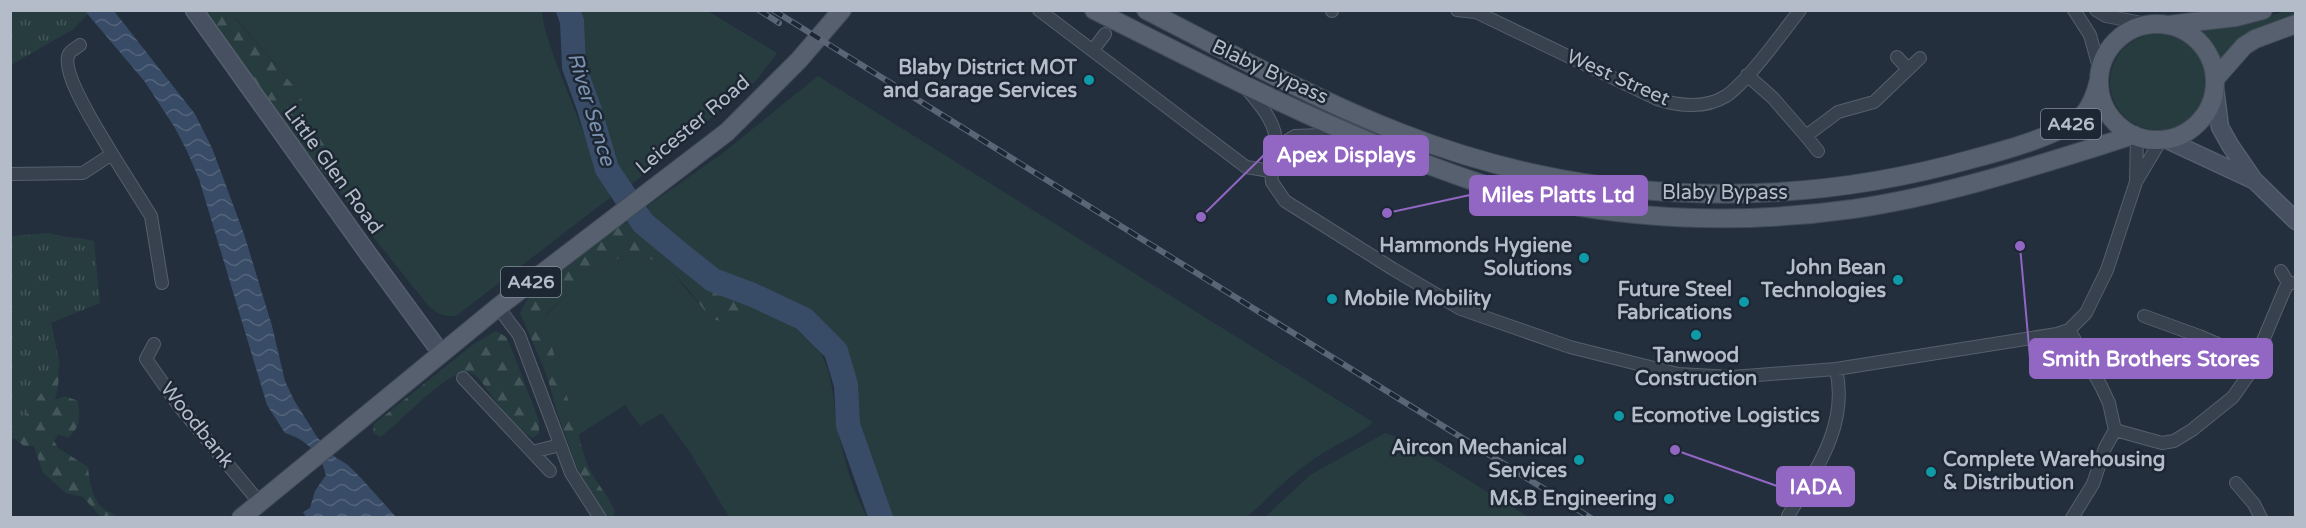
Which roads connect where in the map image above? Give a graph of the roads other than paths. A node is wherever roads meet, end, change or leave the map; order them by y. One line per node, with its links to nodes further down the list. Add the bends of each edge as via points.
1 (194, 10): 43 (main road, Little Glen Road)
2 (1039, 10): 16 (street)
3 (1094, 10): 23 (main road, Blaby Bypass / A426)
4 (1146, 10): 21 (main road, Blaby Bypass / A426, via 1281,79 1401,133 1515,169 1566,180 1657,191 1781,194 1920,174 2020,146 2071,124 2090,107)
5 (1457, 10): 10 (street, West Street)
6 (1800, 10): 20 (street, West Street)
7 (2074, 10): 21 (street, via 2090,35)
8 (2096, 10): 13 (street, via 2106,16)
9 (2263, 10): 13 (main road)
10 (1476, 11): 20 (street, West Street, via 1669,103 1705,104 1726,96)
11 (842, 13): 39 (main road, Leicester Road / A426, via 727,132)
12 (2295, 24): 22 (main road, via 2244,46)
13 (2159, 25): 21 (main road, via 2132,30 2117,41 2107,54); 22 (main road, via 2181,30 2197,40 2210,58)
14 (1105, 34): 16 (street)
15 (80, 45): 30 (street, via 68,57 71,81)
16 (1094, 50): 31 (street, via 1246,167)
17 (1897, 57): 19 (street)
18 (1920, 58): 19 (street)
19 (1908, 69): 26 (street, via 1874,102 1838,112)
20 (1747, 75): 26 (street)
21 (2100, 75): 25 (main road, via 2106,108 2119,125)
22 (2215, 83): 27 (main road, via 2209,107 2198,123 2182,134); 33 (main road, via 2220,127)
23 (1244, 85): 24 (main road, Blaby Bypass / A426); 28 (street, via 1270,118)
24 (1349, 134): 25 (main road, Blaby Bypass / A426, via 1506,191 1602,210 1715,218 1804,215 1929,195); 28 (street, via 1295,136)
25 (2135, 135): 27 (main road); 34 (street)
26 (1806, 136): 29 (street)
27 (2163, 139): 33 (main road); 34 (street)
28 (1276, 148): 31 (street)
29 (1818, 151)
30 (112, 154): 32 (street, via 83,173); 37 (street, via 151,216)
31 (1271, 171): 45 (street, via 1272,182 1285,201 1461,309 1570,347 1678,374 1732,377)
32 (10, 174)
33 (2254, 180): 35 (main road)
34 (2136, 182): 41 (street, via 2107,270 2086,313)
35 (2295, 221)
36 (2281, 271): 38 (street)
37 (162, 283)
38 (2292, 283): 44 (street, via 2277,304)
39 (498, 307): 43 (main road, Leicester Road / A426); 48 (street, via 519,335)
40 (2144, 316): 44 (street)
41 (2069, 330): 45 (street); 47 (street, via 2109,403)
42 (154, 344): 52 (street, Woodbank, via 146,359 160,381)
43 (441, 353): 52 (main road, Leicester Road / A426)
44 (2255, 360): 47 (street, via 2233,397 2174,441 2162,443)
45 (1836, 369): 53 (street, via 1839,404 1834,432)
46 (463, 378): 49 (street, via 482,390)
47 (2115, 430): 56 (street, via 2093,484)
48 (560, 445): 49 (street); 55 (street, via 571,473)
49 (532, 452): 50 (street)
50 (550, 471)
51 (2236, 483): 57 (street)
52 (260, 502): 54 (main road, A426)
53 (1788, 516)
54 (242, 518)
55 (600, 518)
56 (2072, 518)
57 (2261, 518)

